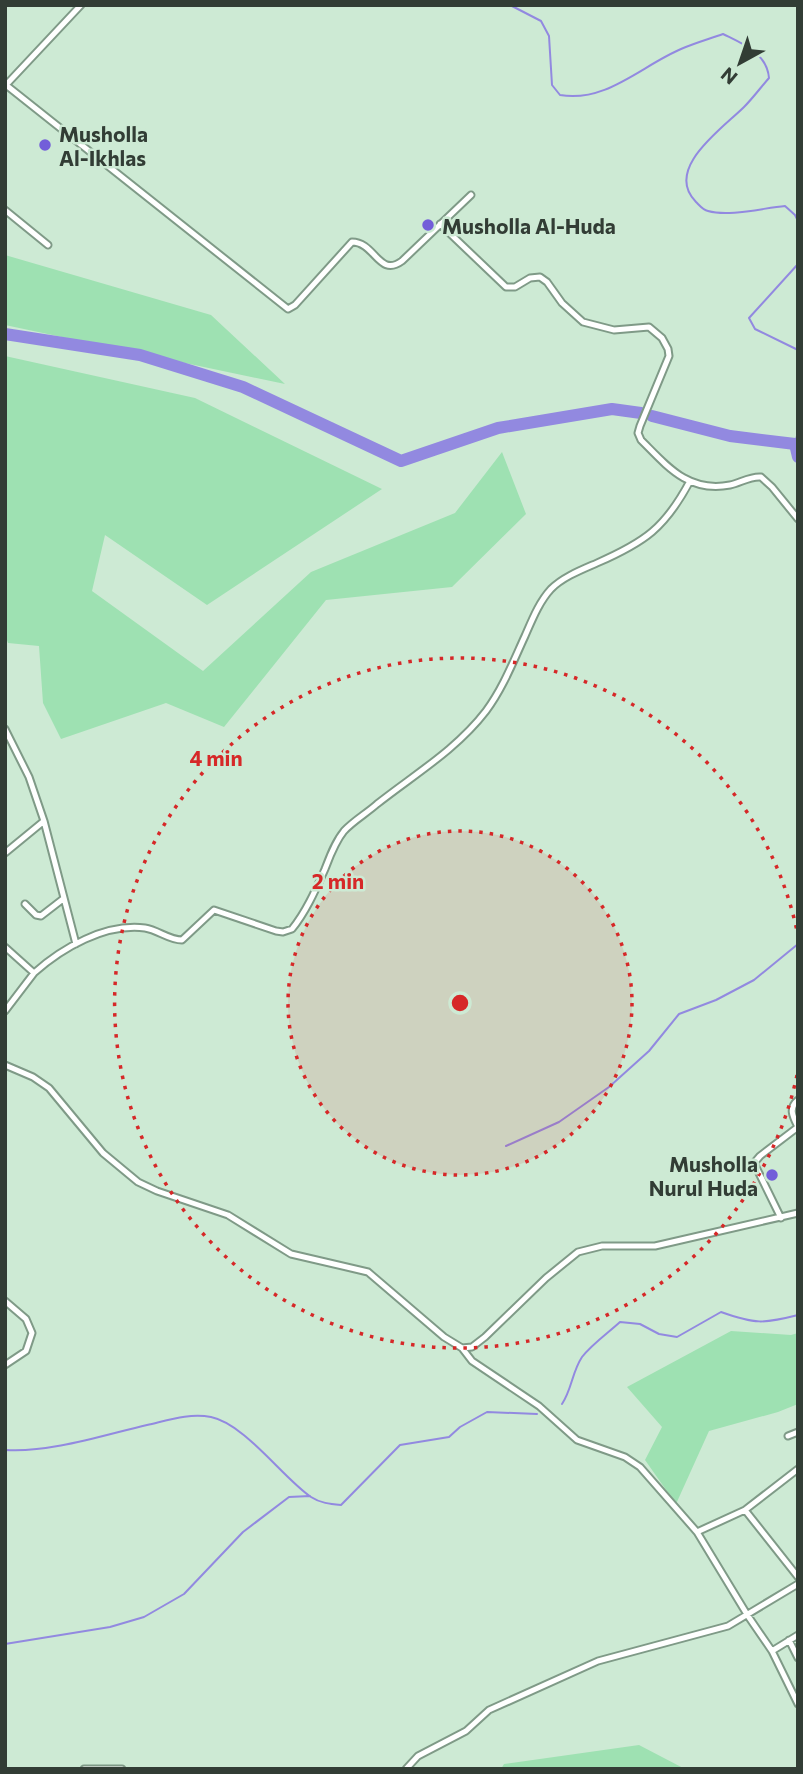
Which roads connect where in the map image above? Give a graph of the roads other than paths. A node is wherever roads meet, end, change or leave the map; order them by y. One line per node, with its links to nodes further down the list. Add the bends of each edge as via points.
1 (81, 5): 2 (street)
2 (6, 86): 5 (street, via 288,309 352,242 361,243 391,267)
3 (471, 195): 5 (street)
4 (5, 210): 6 (street)
5 (440, 224): 7 (street, via 506,287 540,277 583,322 614,330 643,327 658,333 669,356 639,436 673,472)
6 (48, 246)
7 (690, 481): 8 (street, via 719,486 761,477); 14 (street, via 677,506 650,534 563,579 547,593 486,711 439,760 344,832 292,929 276,931 214,910 182,940 139,928 107,932)
8 (798, 519)
9 (5, 729): 10 (street)
10 (44, 821): 11 (street); 12 (street)
11 (5, 853)
12 (63, 899): 13 (street, via 39,916); 14 (street)
13 (25, 904)
14 (76, 944): 16 (street)
15 (5, 947): 16 (street)
16 (34, 974): 17 (street)
17 (5, 1012)
18 (5, 1065): 24 (street, via 50,1088 103,1153 138,1182 228,1215 291,1254 368,1272)
19 (798, 1100): 20 (street, via 791,1110)
20 (798, 1127): 22 (street, via 754,1163)
21 (798, 1213): 22 (street)
22 (780, 1218): 24 (street, via 655,1246 602,1246 578,1252 485,1338)
23 (5, 1301): 25 (street, via 26,1319 32,1334 26,1351)
24 (462, 1348): 30 (street, via 472,1361 539,1406 577,1440 640,1467)
25 (5, 1365)
26 (798, 1432): 27 (street)
27 (788, 1436)
28 (798, 1469): 29 (street)
29 (745, 1510): 30 (street); 31 (street)
30 (697, 1532): 33 (street)
31 (798, 1577)
32 (798, 1584): 33 (street)
33 (748, 1616): 36 (street); 41 (street, via 565,1675 486,1711 466,1731 418,1756)
34 (798, 1635): 35 (street)
35 (789, 1640): 36 (street); 37 (street)
36 (772, 1651): 38 (street)
37 (798, 1658)
38 (798, 1704)
39 (85, 1769): 40 (street)
40 (122, 1769)
41 (406, 1769)

